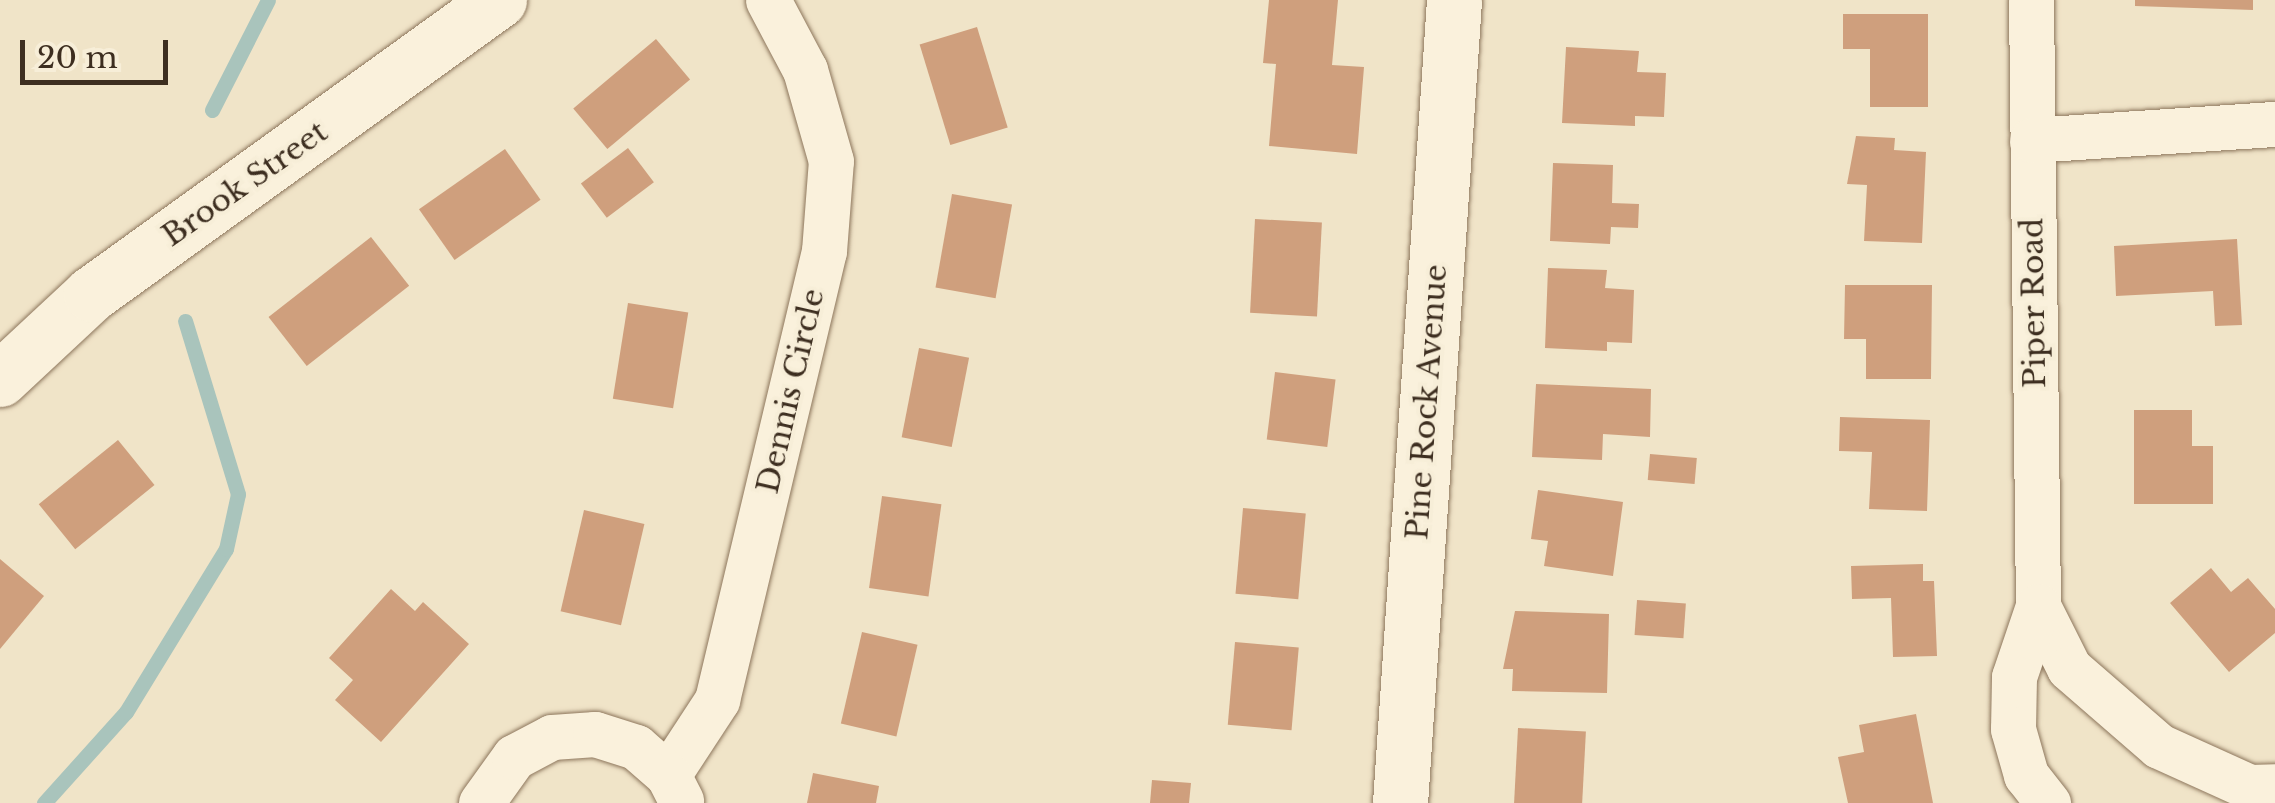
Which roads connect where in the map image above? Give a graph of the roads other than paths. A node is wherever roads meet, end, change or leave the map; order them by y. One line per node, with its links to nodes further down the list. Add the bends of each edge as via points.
1 (499, 0): 7 (street, Brook Street, via 91,294)
2 (768, 0): 9 (street, Dennis Circle, via 805,70 830,162 824,251 718,700)
3 (1454, 0): 12 (street, Pine Rock Avenue)
4 (2030, 0): 6 (street, Piper Road)
5 (2275, 124): 6 (street)
6 (2032, 140): 8 (street, Piper Road)
7 (0, 378)
8 (2038, 606): 10 (street, Piper Road, via 2069,668 2159,746); 13 (street, Piper Road, via 2014,677 2013,729 2026,776)
9 (675, 789): 11 (street, Dennis Circle, via 636,747 595,734 552,737 514,757)
10 (2246, 792)
11 (481, 803)
12 (1400, 803)
13 (2048, 803)

